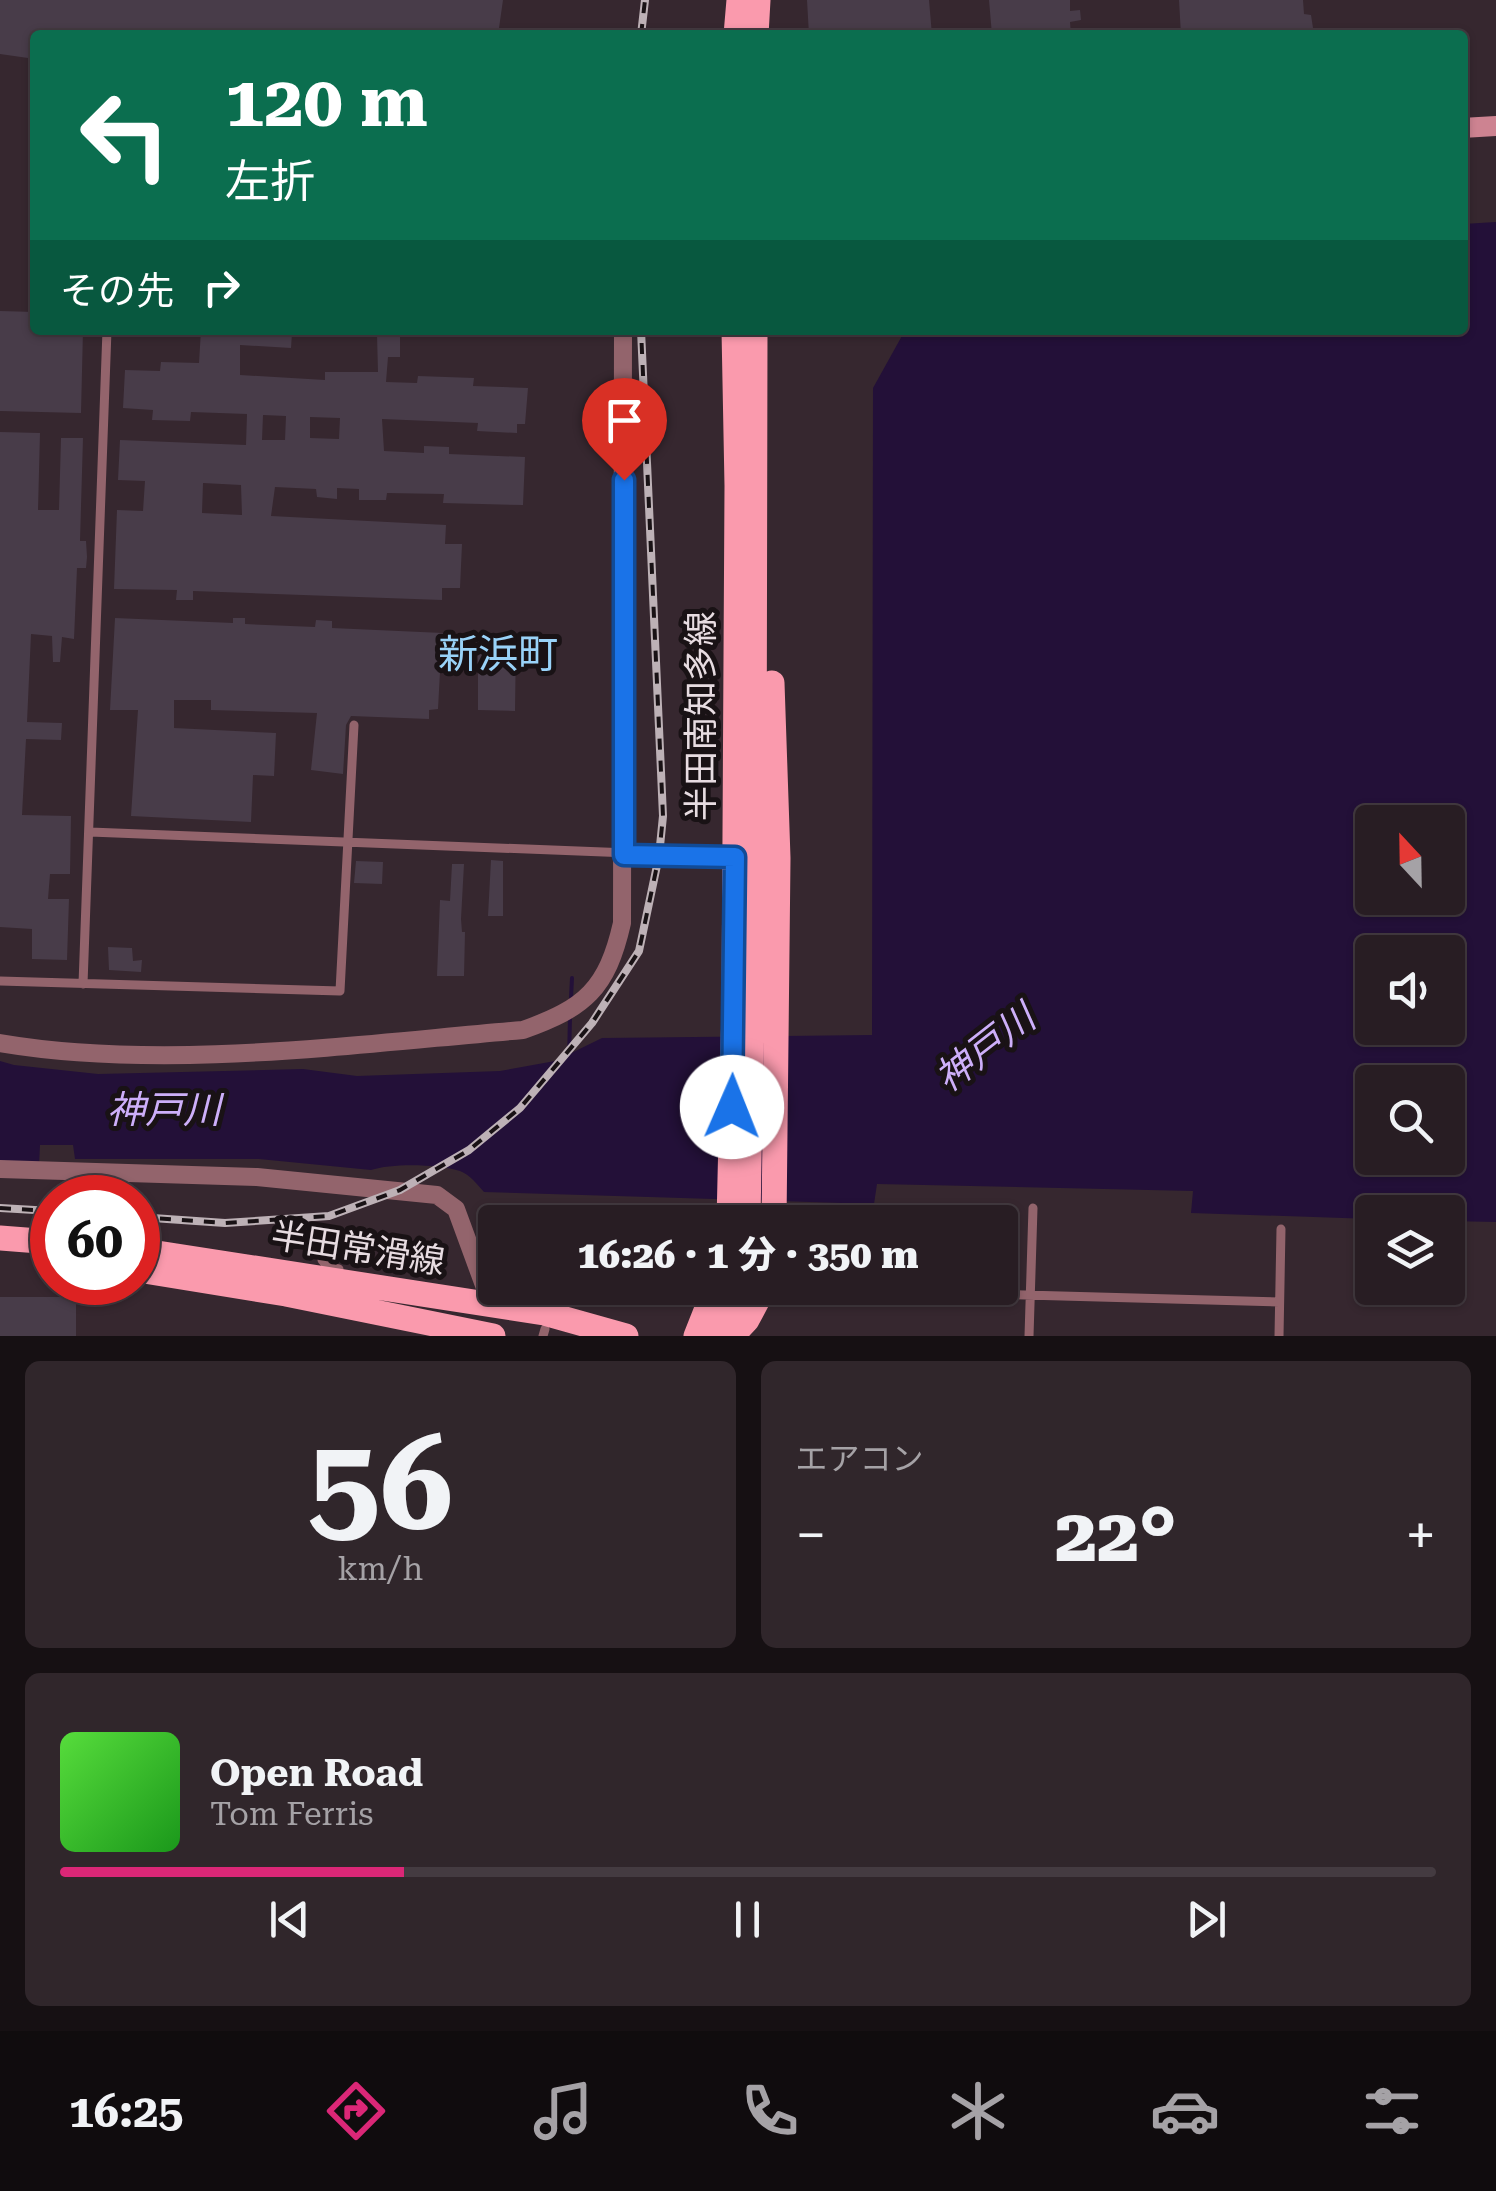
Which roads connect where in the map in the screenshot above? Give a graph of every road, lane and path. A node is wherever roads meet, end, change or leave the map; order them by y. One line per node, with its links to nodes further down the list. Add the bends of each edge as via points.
1 (739, 0): 3 (main road)
2 (758, 0): 4 (main road)
3 (736, 30)
4 (756, 30)
5 (1496, 126): 6 (street)
6 (1468, 128)
7 (108, 335): 13 (lane)
8 (623, 335): 15 (street)
9 (734, 335): 16 (main road, 半田南知多線)
10 (755, 335): 11 (main road, 半田南知多線)
11 (757, 488): 16 (main road, 半田南知多線); 19 (main road, via 768,566 778,858)
12 (354, 725): 14 (lane)
13 (90, 832): 14 (lane); 18 (lane)
14 (347, 841): 15 (lane); 18 (lane, via 340,991)
15 (624, 855): 16 (lane); 20 (street, via 622,923 600,981 581,1004 523,1030 259,1052 107,1054)
16 (744, 857): 19 (main road, 半田南知多線)
17 (0, 981): 18 (lane)
18 (83, 984)
19 (754, 1006): 22 (main road, 半田南知多線); 23 (main road)
20 (0, 1044)
21 (0, 1168): 32 (street, via 257,1177 437,1194 456,1209)
22 (740, 1205)
23 (772, 1205)
24 (1033, 1208): 37 (lane)
25 (322, 1228): 35 (lane, via 328,1267 412,1284)
26 (1282, 1229): 38 (lane)
27 (0, 1238): 28 (main road)
28 (30, 1240)
29 (0, 1250): 30 (main road)
30 (30, 1252)
31 (160, 1254): 42 (main road, 半田常滑線)
32 (478, 1260)
33 (160, 1265): 42 (main road, 半田常滑線)
34 (160, 1274): 43 (main road)
35 (478, 1287)
36 (1018, 1296): 37 (lane)
37 (1030, 1296): 38 (lane); 49 (lane)
38 (1280, 1302): 50 (lane)
39 (708, 1305): 46 (main road)
40 (728, 1305): 47 (main road)
41 (754, 1305): 48 (main road)
42 (543, 1316): 44 (main road, 半田常滑線); 45 (main road, 半田常滑線)
43 (496, 1336)
44 (573, 1336)
45 (626, 1336)
46 (696, 1336)
47 (717, 1336)
48 (732, 1336)
49 (1030, 1336)
50 (1279, 1336)

